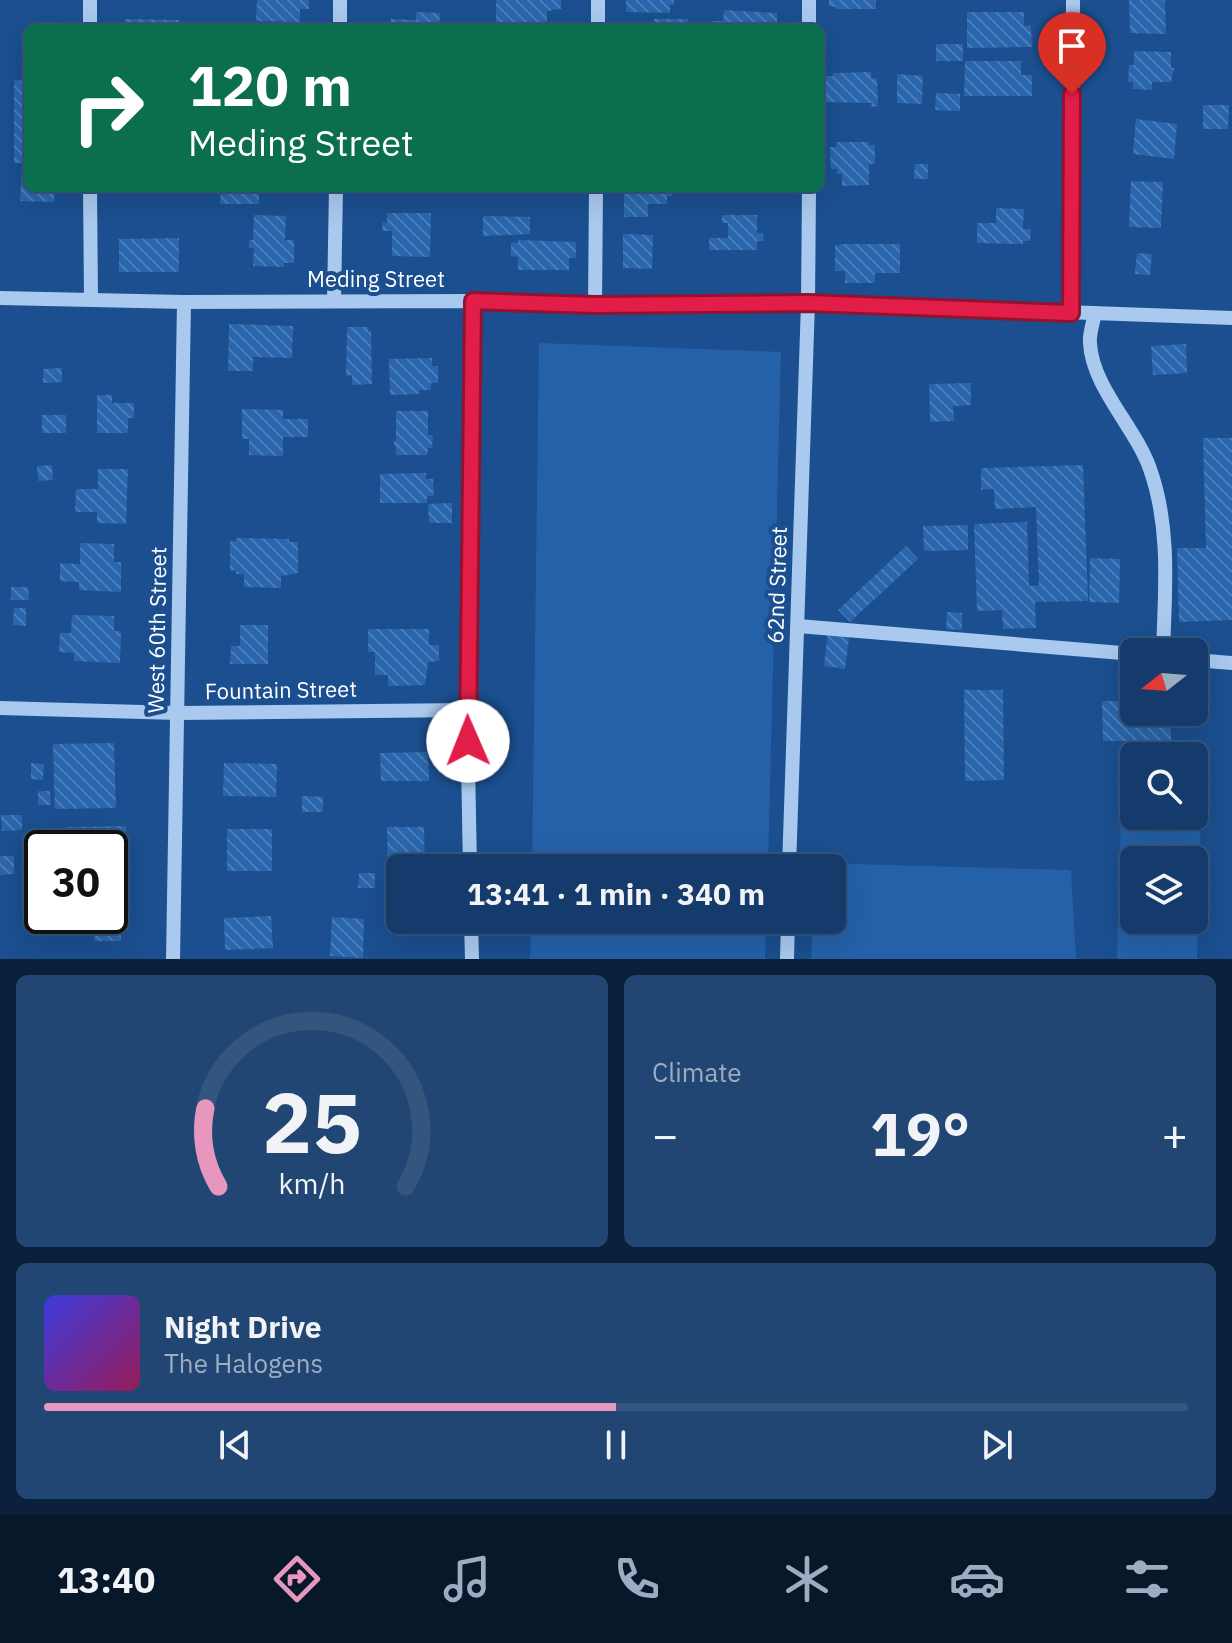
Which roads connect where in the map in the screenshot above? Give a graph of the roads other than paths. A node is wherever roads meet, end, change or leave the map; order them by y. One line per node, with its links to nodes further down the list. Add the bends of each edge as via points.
1 (90, 0): 6 (street)
2 (340, 0): 7 (street)
3 (598, 0): 8 (street)
4 (809, 0): 9 (street)
5 (1073, 0): 21 (street)
6 (90, 24)
7 (340, 24)
8 (598, 24)
9 (809, 24)
10 (90, 192): 15 (street)
11 (336, 192): 16 (street)
12 (596, 192): 20 (street)
13 (809, 192): 19 (street, 62nd Street)
14 (0, 298): 15 (street, Meding Street)
15 (91, 298): 18 (street, Meding Street)
16 (334, 301): 17 (street, Meding Street); 18 (street, Meding Street)
17 (473, 301): 20 (street, Meding Street); 30 (street)
18 (184, 302): 31 (street, West 60th Street)
19 (808, 303): 20 (street, Meding Street); 21 (street, Meding Street); 24 (street, 62nd Street)
20 (595, 305)
21 (1071, 313): 22 (street, Meding Street)
22 (1095, 313): 23 (street, Meding Street); 25 (street, via 1089,342 1095,370 1137,439 1151,471 1162,521)
23 (1232, 318)
24 (798, 626): 26 (street); 33 (street, 62nd Street)
25 (1163, 638)
26 (1120, 653)
27 (1208, 661): 28 (street)
28 (1232, 663)
29 (0, 708): 31 (street, Fountain Street)
30 (467, 710): 31 (street, Fountain Street); 32 (street)
31 (178, 713): 36 (street, West 60th Street)
32 (470, 854)
33 (790, 854)
34 (471, 934): 37 (street)
35 (788, 934): 38 (street)
36 (173, 959)
37 (472, 959)
38 (787, 959)

